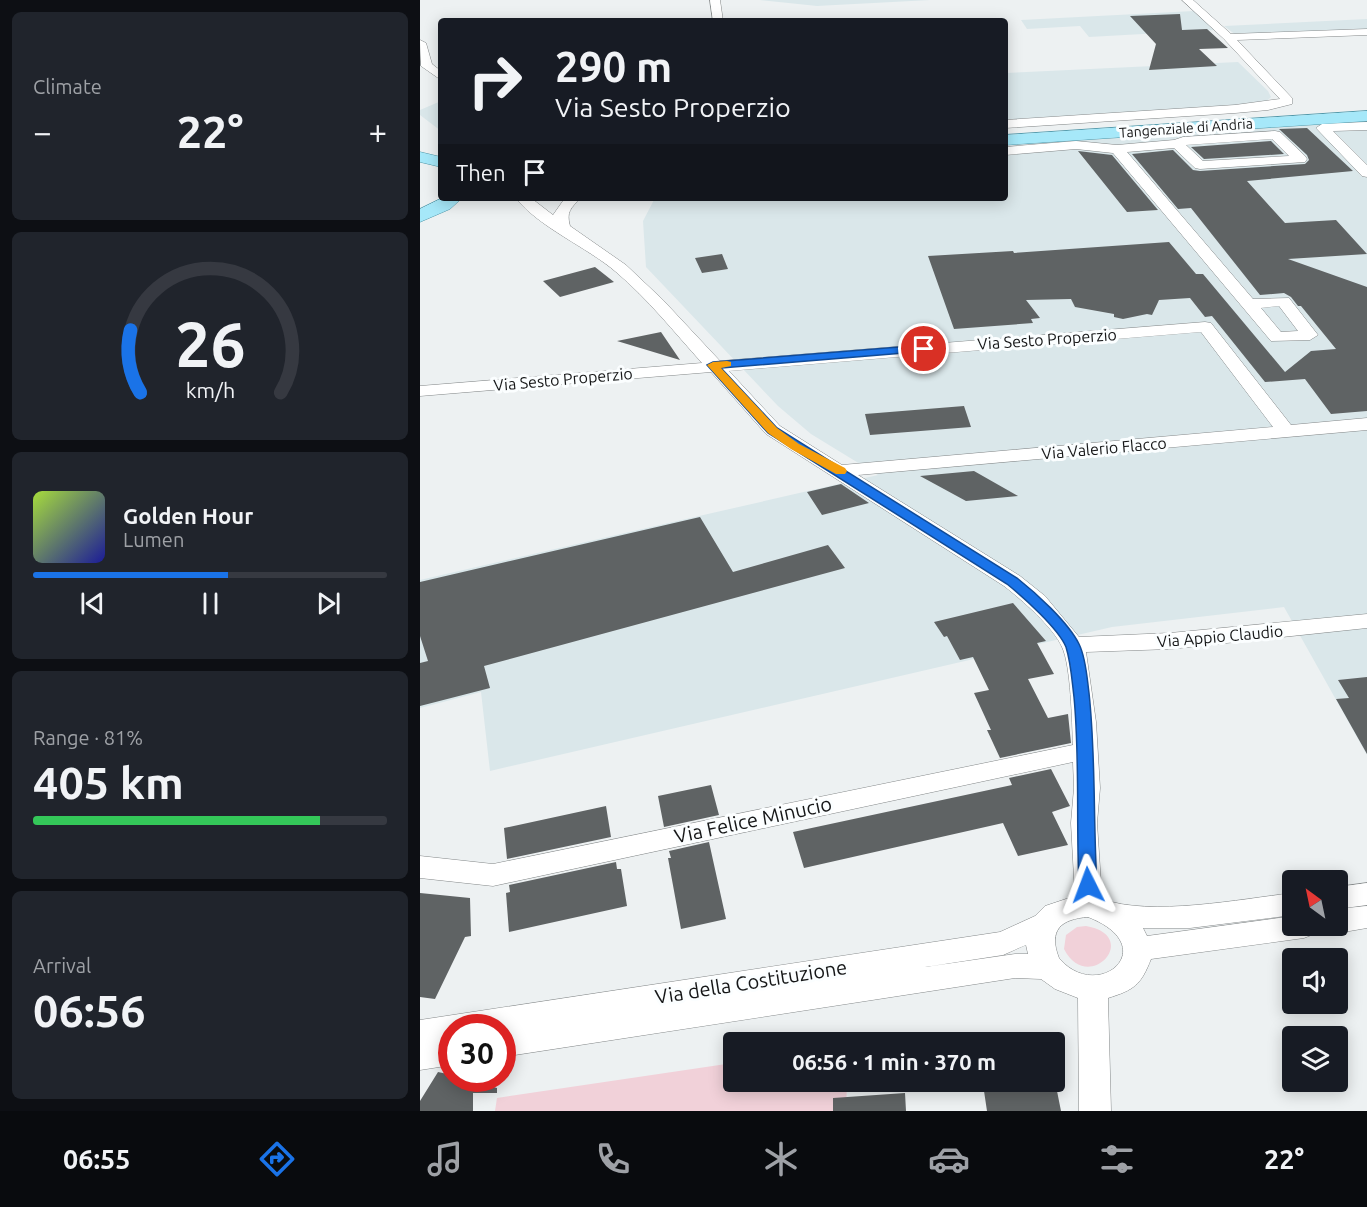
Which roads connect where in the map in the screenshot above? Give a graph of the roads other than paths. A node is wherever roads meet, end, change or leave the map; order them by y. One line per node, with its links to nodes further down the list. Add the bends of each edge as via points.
1 (715, 0): 3 (street)
2 (1187, 0): 5 (street)
3 (718, 18)
4 (1367, 32): 5 (street)
5 (1228, 37): 10 (street, via 1288,101 1235,109)
6 (420, 43): 7 (street, via 427,66)
7 (438, 74)
8 (1367, 110): 12 (main road, Tangenziale di Andria)
9 (1367, 116): 13 (main road, Tangenziale di Andria)
10 (1008, 124)
11 (1367, 126): 17 (street, via 1322,128)
12 (1008, 133)
13 (1008, 140)
14 (1177, 144): 14 (street, via 1275,135 1300,159 1200,165); 15 (street)
15 (1117, 149): 18 (street, via 1076,145); 27 (street)
16 (1358, 149): 17 (street)
17 (1341, 150): 21 (street)
18 (1008, 151)
19 (420, 157): 20 (main road)
20 (438, 161)
21 (1367, 174)
22 (449, 201): 25 (main road)
23 (526, 201): 26 (street)
24 (570, 201): 26 (street, via 560,215)
25 (420, 216)
26 (563, 227): 28 (street, via 621,268)
27 (1249, 304)
28 (713, 365): 29 (street, Via Sesto Properzio); 31 (street, Via Sesto Properzio, via 1205,327); 32 (street, via 772,430)
29 (425, 392)
30 (1367, 424): 31 (street, Via Valerio Flacco)
31 (1286, 431): 32 (street, Via Valerio Flacco)
32 (840, 471): 34 (street, via 1012,581 1037,601)
33 (1367, 621): 34 (street, Via Appio Claudio, via 1170,641)
34 (1073, 645): 35 (street)
35 (1085, 752): 36 (street, Via Felice Minucio, via 493,875); 40 (street)
36 (420, 867)
37 (1367, 894): 38 (street)
38 (1348, 897)
39 (1282, 905): 41 (street, via 1190,917)
40 (1089, 906): 41 (street); 44 (street, Via della Costituzione, via 1067,908)
41 (1119, 917): 46 (street, via 1134,933)
42 (1367, 917): 43 (street)
43 (1348, 920)
44 (1044, 925): 47 (street, via 1039,939); 49 (street, Via della Costituzione, via 1003,943)
45 (1282, 929): 46 (street)
46 (1139, 949): 48 (street, via 1134,969 1125,978 1111,986)
47 (1048, 967): 48 (street, via 1072,984); 52 (street, Via della Costituzione, via 1016,966)
48 (1094, 988): 55 (street)
49 (516, 1018)
50 (438, 1030): 51 (street, Via della Costituzione)
51 (420, 1033)
52 (516, 1042)
53 (438, 1053): 54 (street)
54 (420, 1056)
55 (1095, 1111)

